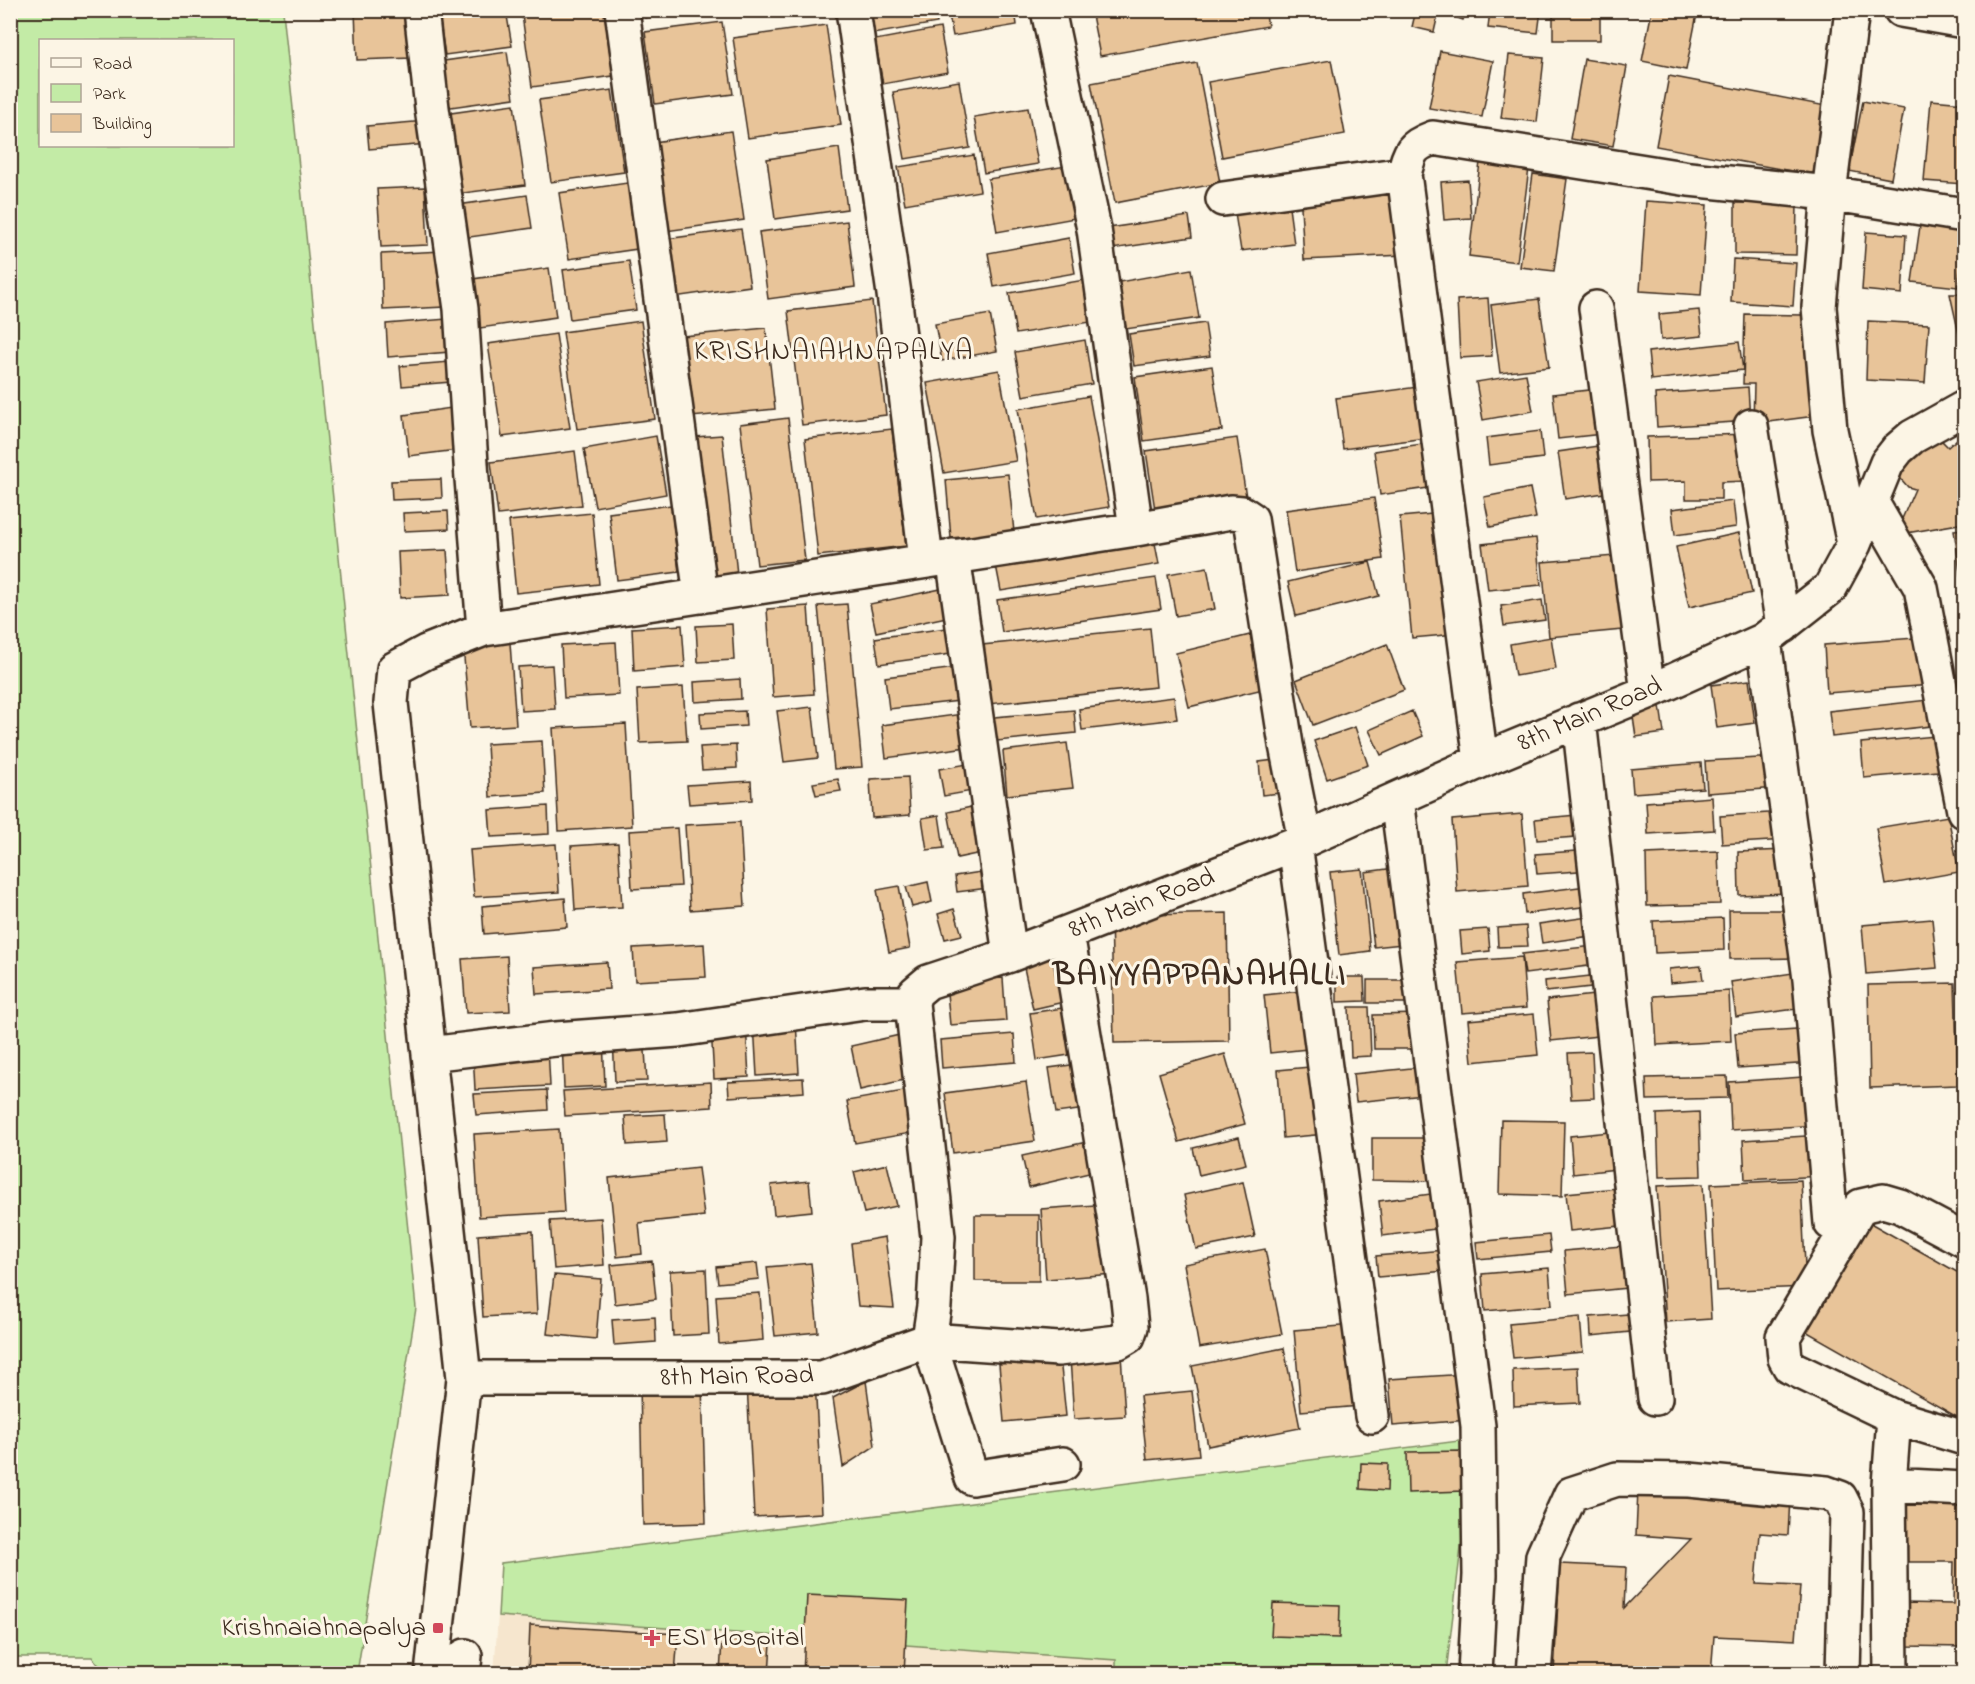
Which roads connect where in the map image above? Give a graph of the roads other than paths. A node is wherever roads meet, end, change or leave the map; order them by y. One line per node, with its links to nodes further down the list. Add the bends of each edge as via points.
1 (421, 10): 20 (street, via 461,309)
2 (622, 10): 19 (street)
3 (853, 10): 18 (street, via 894,294)
4 (1048, 10): 16 (street, via 1094,229)
5 (1852, 10): 9 (street)
6 (1901, 10): 7 (street)
7 (1965, 21)
8 (1404, 174): 9 (street, via 1416,144 1433,138 1689,179); 10 (street); 24 (street)
9 (1829, 193): 11 (street); 17 (street, via 1819,307 1830,430)
10 (1223, 199)
11 (1965, 215)
12 (1596, 308): 22 (street)
13 (1965, 408): 15 (street, 8th Main Road, via 1898,449 1887,463)
14 (1751, 426): 21 (street)
15 (1872, 503): 17 (street, 8th Main Road); 26 (street, via 1921,588)
16 (1136, 530): 18 (street); 27 (street, via 1231,512 1251,519)
17 (1854, 543): 21 (street, 8th Main Road, via 1830,588)
18 (940, 558): 19 (street); 29 (street)
19 (701, 596): 20 (street)
20 (484, 629): 31 (street, via 394,669 391,703)
21 (1773, 633): 22 (street, 8th Main Road); 32 (street)
22 (1648, 692): 23 (street, 8th Main Road)
23 (1579, 720): 24 (street, 8th Main Road); 36 (street)
24 (1481, 761): 25 (street, 8th Main Road)
25 (1396, 799): 27 (street, 8th Main Road); 44 (street, via 1478,1426 1480,1575)
26 (1965, 811)
27 (1300, 842): 28 (street, 8th Main Road); 37 (street)
28 (1067, 933): 29 (street, 8th Main Road); 34 (street, via 1128,1299 1128,1336 1118,1342 1058,1349)
29 (1010, 955): 30 (street, 8th Main Road, via 928,982 915,993)
30 (912, 1003): 31 (street, via 865,1003 678,1030); 34 (street, via 938,1237)
31 (429, 1054): 35 (street)
32 (1831, 1223)
33 (1965, 1240): 38 (street, via 1900,1206 1883,1201 1861,1206 1783,1337 1790,1367)
34 (928, 1340): 35 (street, 8th Main Road, via 822,1378); 40 (street, via 972,1478)
35 (464, 1378): 43 (street)
36 (1655, 1398)
37 (1372, 1416)
38 (1894, 1417): 39 (street); 41 (street)
39 (1965, 1438)
40 (1063, 1464)
41 (1889, 1485): 42 (street); 47 (street)
42 (1965, 1489)
43 (432, 1674)
44 (1475, 1674)
45 (1534, 1674): 46 (street, via 1543,1556 1571,1494 1617,1479 1629,1479 1689,1480 1826,1493 1840,1498 1847,1512)
46 (1843, 1674)
47 (1891, 1674)

